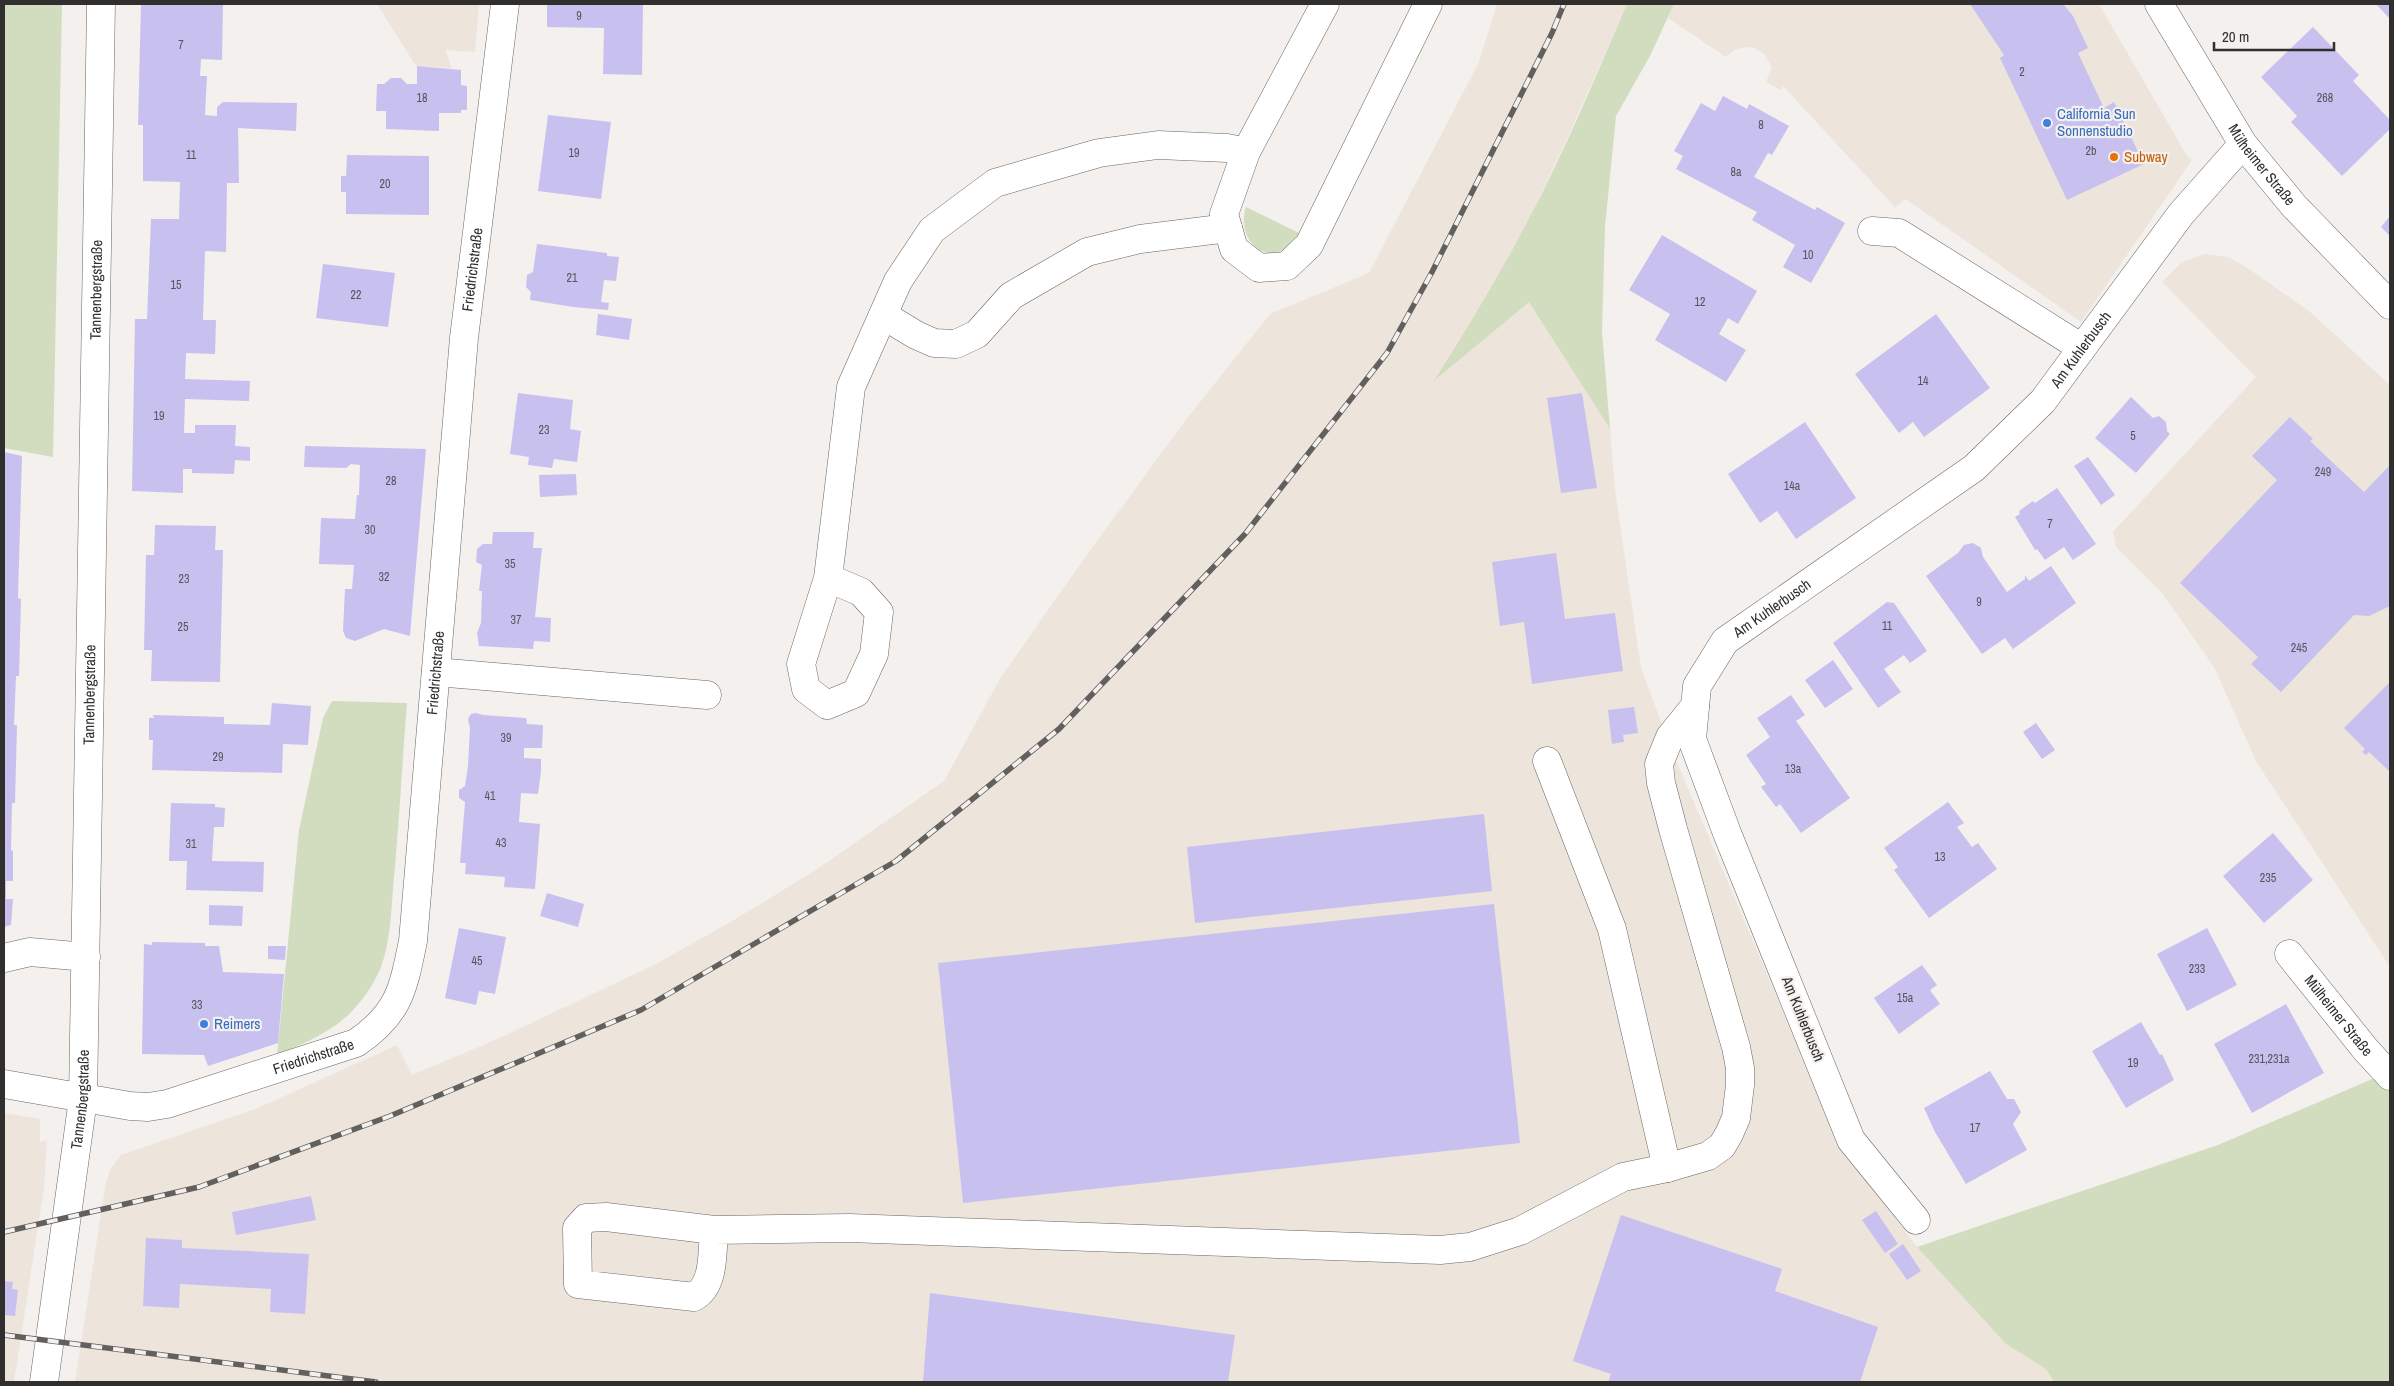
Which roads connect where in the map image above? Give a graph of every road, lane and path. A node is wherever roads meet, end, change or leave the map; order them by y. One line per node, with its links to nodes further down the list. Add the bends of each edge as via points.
1 (101, 4): 19 (street, Tannenbergstraße)
2 (505, 4): 14 (street, Friedrichstraße, via 464,338)
3 (1324, 4): 7 (street)
4 (1428, 4): 8 (street, via 1308,245 1287,266 1259,268 1234,249)
5 (2160, 4): 6 (street, Mülheimer Straße)
6 (2243, 144): 10 (street, Mülheimer Straße, via 2294,206); 12 (street, Am Kuhlerbusch, via 2181,214)
7 (1246, 152): 8 (street, via 1224,214); 11 (street, via 1227,148 1148,146 1099,153 995,183 932,230 898,282)
8 (1228, 228): 11 (street, via 1140,239 1087,252 1011,296 977,334 956,344 934,342)
9 (1872, 232): 12 (street, via 1899,233)
10 (2390, 305)
11 (883, 316): 13 (street, via 851,387)
12 (2082, 348): 16 (street, Am Kuhlerbusch, via 2043,401 1974,468 1725,641 1697,686)
13 (828, 578)
14 (436, 672): 15 (street); 23 (street, Friedrichstraße, via 413,941 406,978 394,1007 382,1022 356,1043 167,1104 148,1107)
15 (707, 695)
16 (1695, 706): 24 (street, via 1666,745 1659,764 1661,784 1725,1003 1740,1068 1740,1085 1736,1118 1722,1146 1708,1156); 25 (street, Am Kuhlerbusch, via 1692,739 1851,1140)
17 (1547, 761): 24 (street, via 1612,929)
18 (2289, 954): 21 (street, Mülheimer Straße)
19 (86, 957): 20 (street, via 30,952); 23 (street, Tannenbergstraße)
20 (4, 958)
21 (2390, 1076)
22 (4, 1084): 23 (street, Friedrichstraße)
23 (84, 1099): 27 (street, Tannenbergstraße)
24 (1667, 1168): 26 (street, via 1610,1182 1573,1205 1520,1231 1470,1247 1440,1250 849,1228)
25 (1916, 1220)
26 (714, 1230): 26 (street, via 708,1281 701,1293 694,1297 578,1284 578,1228 586,1218 606,1217)
27 (44, 1382)

